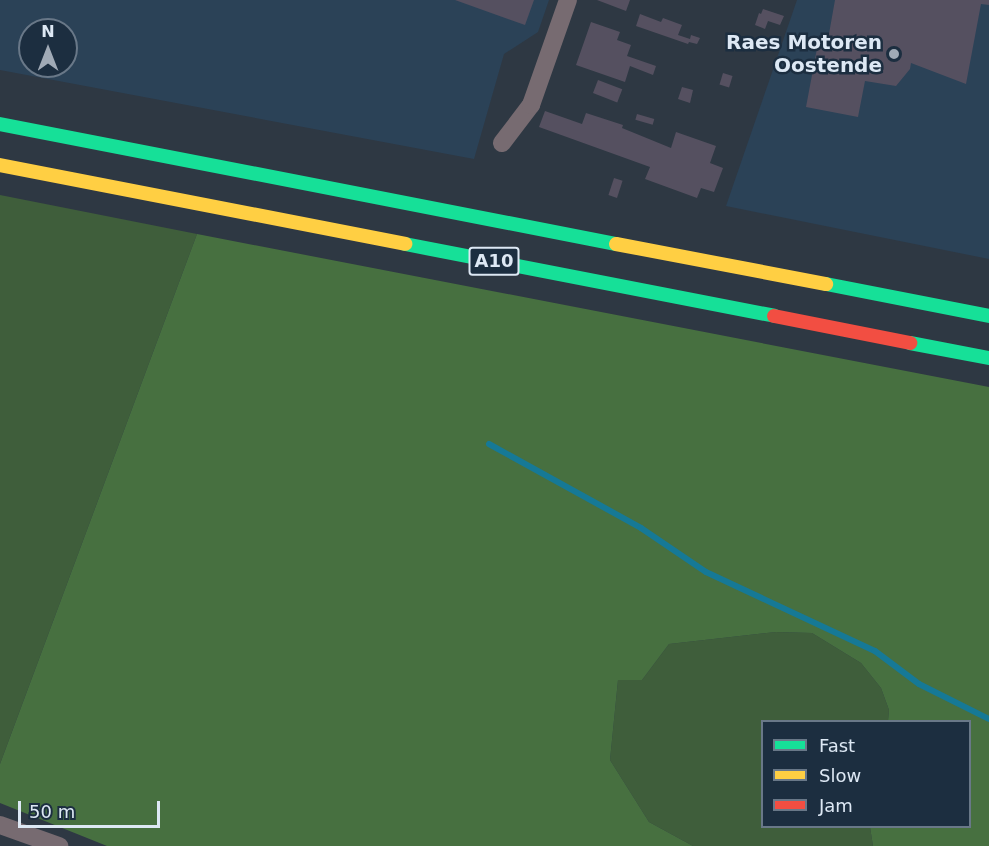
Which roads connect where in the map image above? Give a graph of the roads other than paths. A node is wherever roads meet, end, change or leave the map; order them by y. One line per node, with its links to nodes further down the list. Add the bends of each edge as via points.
1 (568, 0): 3 (street, via 531,105)
2 (0, 124): 5 (highway, A10)
3 (502, 143)
4 (0, 165): 6 (highway, A10)
5 (989, 316)
6 (989, 358)
7 (0, 825): 8 (street)
8 (59, 846)

